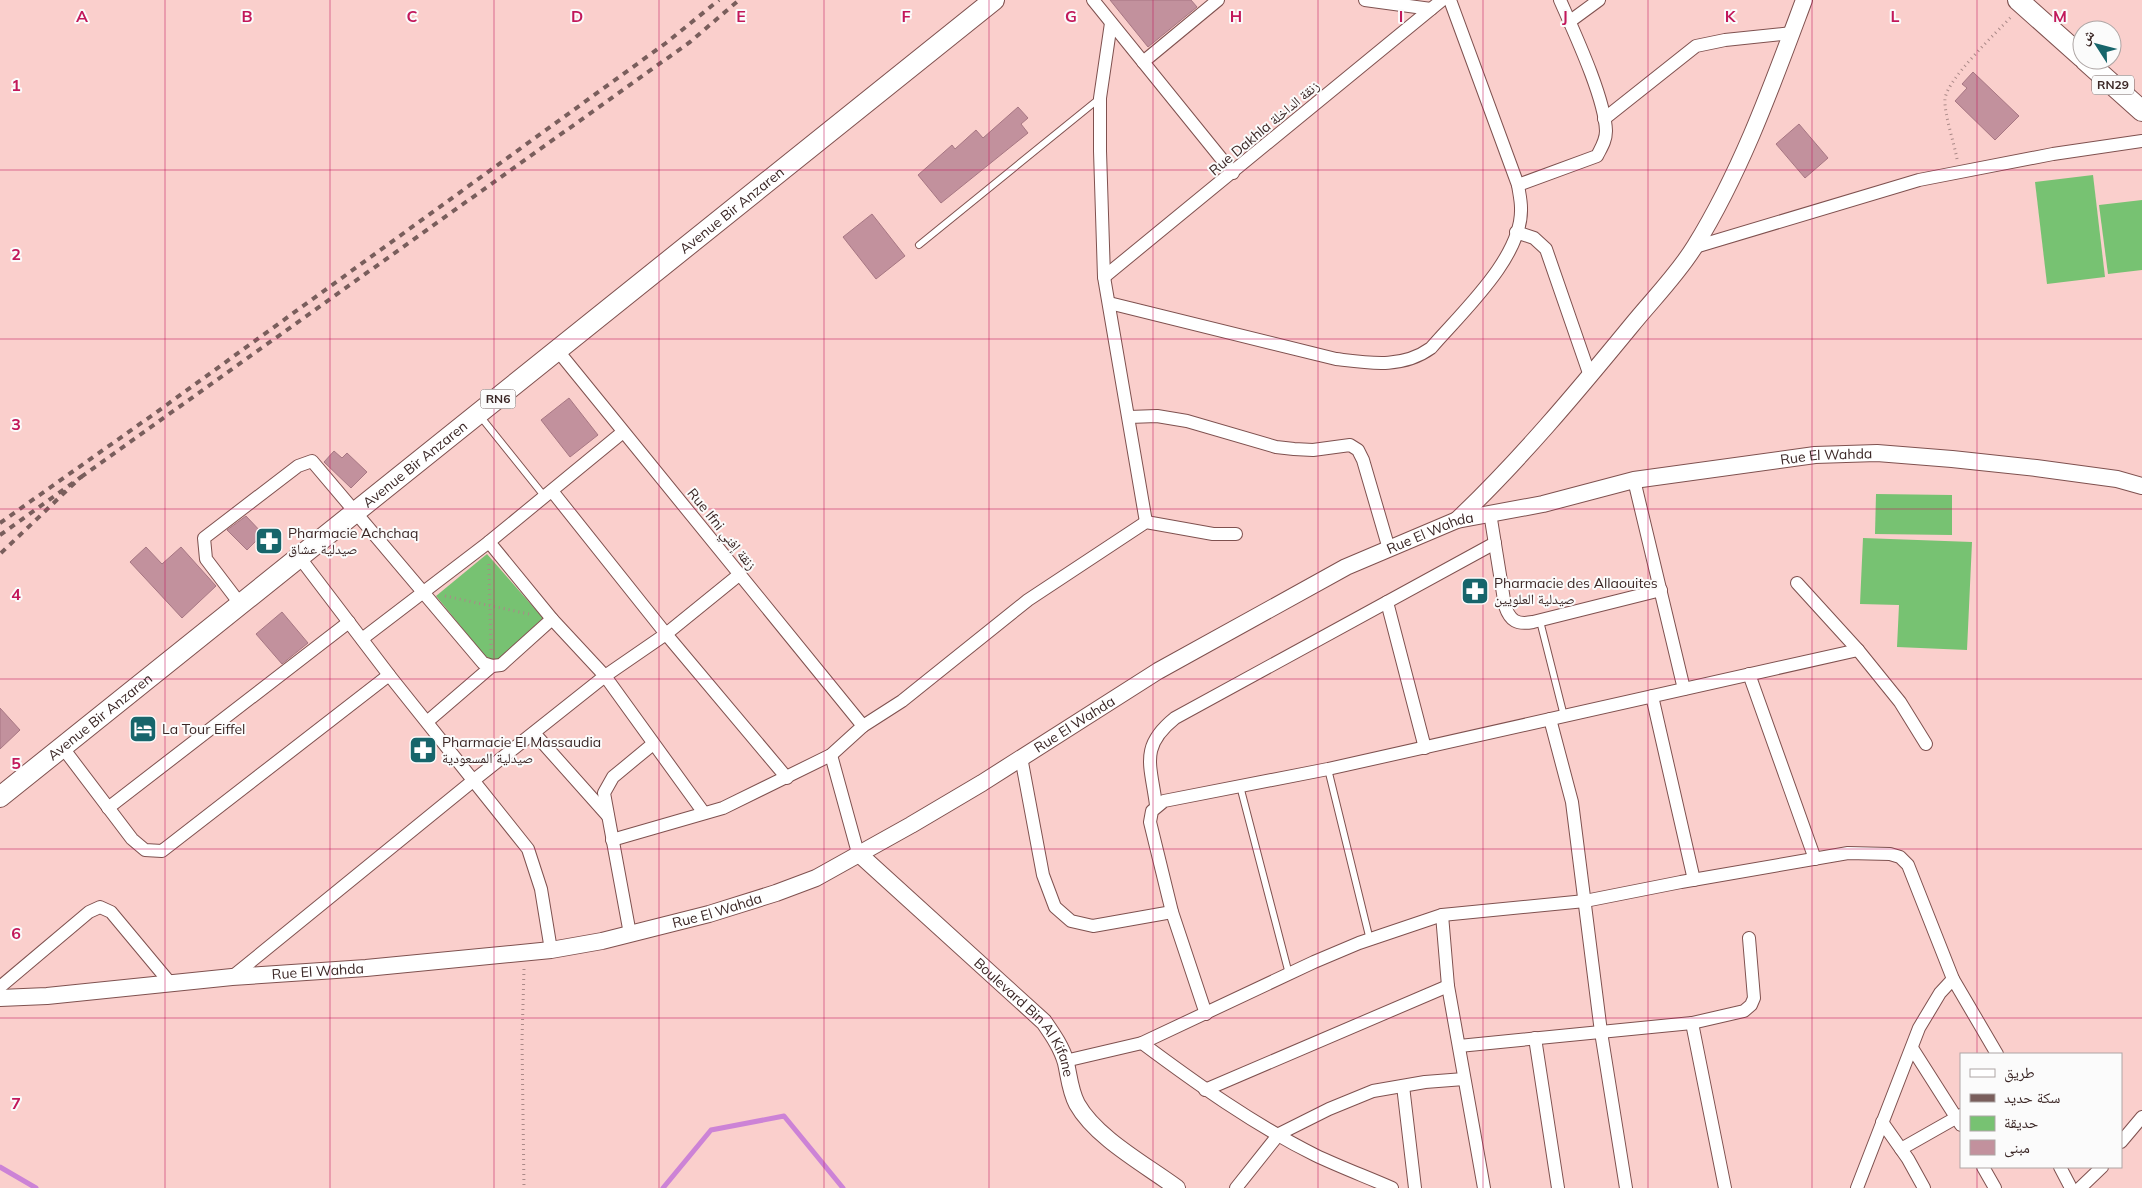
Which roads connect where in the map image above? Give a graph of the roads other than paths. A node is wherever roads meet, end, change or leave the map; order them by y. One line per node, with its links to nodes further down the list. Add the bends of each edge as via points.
1 (994, 0): 29 (main road, Avenue Bir Anzaren / RN6)
2 (1093, 0): 13 (street)
3 (1218, 0): 16 (street)
4 (1365, 0): 11 (street)
5 (1442, 0): 11 (street, Rue Dakhla زنقة الداخلة)
6 (1450, 0): 23 (street)
7 (1560, 0): 12 (street)
8 (1600, 0): 12 (street)
9 (1804, 0): 14 (street)
10 (2020, 2): 15 (main road, RN29)
11 (1431, 9): 22 (street, Rue Dakhla زنقة الداخلة)
12 (1570, 22): 20 (street)
13 (1111, 23): 16 (street); 18 (street)
14 (1792, 33): 20 (street, via 1696,46); 26 (street, via 1730,183)
15 (2072, 48)
16 (1143, 62): 22 (street)
17 (2096, 70): 19 (main road, RN29)
18 (1100, 98): 25 (lane); 27 (street)
19 (2142, 111)
20 (1604, 119): 23 (street, via 1604,143 1596,156)
21 (2142, 141): 26 (street, via 2053,154 1919,180)
22 (1233, 173): 27 (street, Rue Dakhla زنقة الداخلة)
23 (1518, 185): 24 (street, via 1521,209)
24 (1516, 232): 28 (street, via 1501,264 1431,348 1403,363 1336,359); 30 (street, via 1534,238 1546,248)
25 (919, 246)
26 (1695, 247): 30 (street)
27 (1104, 277): 28 (street)
28 (1109, 303): 32 (street)
29 (558, 351): 31 (main road, Avenue Bir Anzaren / RN6); 33 (street, Rue Ifni زنقة إفني)
30 (1590, 376): 39 (street, via 1503,475)
31 (479, 414): 36 (lane); 37 (main road, Avenue Bir Anzaren / RN6)
32 (1129, 417): 40 (street); 44 (street, via 1157,416 1187,421 1285,448 1313,450 1350,445 1358,450 1363,460)
33 (624, 432): 36 (street); 46 (street, Rue Ifni زنقة إفني)
34 (1634, 480): 35 (street, Rue El Wahda, via 1806,456 1878,454 2036,468); 38 (street, Rue El Wahda, via 1543,504); 48 (street)
35 (2142, 486)
36 (549, 494): 42 (street); 55 (street)
37 (355, 513): 45 (main road, Avenue Bir Anzaren / RN6); 49 (street); 51 (street, via 312,461 298,466 231,516 204,538 204,552)
38 (1490, 513): 39 (street, Rue El Wahda); 43 (street)
39 (1457, 520): 44 (street, Rue El Wahda)
40 (1146, 522): 41 (street, via 1213,534); 67 (street, via 1028,600 902,701)
41 (1236, 534)
42 (489, 542): 49 (street); 52 (street)
43 (1494, 544): 50 (street); 53 (street, via 1510,618 1520,623)
44 (1390, 549): 74 (street, Rue El Wahda, via 1346,567 1158,671)
45 (300, 558): 51 (main road, Avenue Bir Anzaren / RN6); 54 (street)
46 (740, 574): 55 (street); 67 (street, Rue Ifni زنقة إفني)
47 (1797, 583): 57 (street)
48 (1661, 590): 53 (street); 62 (street)
49 (425, 592): 56 (street); 58 (street, via 483,663)
50 (1387, 602): 72 (street); 80 (street, via 1175,718 1161,729 1150,748)
51 (241, 605): 71 (main road, Avenue Bir Anzaren / RN6)
52 (552, 619): 58 (street, via 503,663); 61 (street)
53 (1540, 621): 64 (lane)
54 (349, 622): 56 (street); 81 (street)
55 (666, 634): 61 (street); 76 (street)
56 (362, 639): 59 (street)
57 (1858, 650): 60 (street); 70 (street, via 1900,702)
58 (492, 666): 66 (street)
59 (389, 674): 66 (street); 81 (street, via 165,850 145,850)
60 (1749, 674): 62 (street); 86 (street)
61 (605, 676): 68 (street); 69 (street)
62 (1684, 689): 63 (street)
63 (1652, 696): 64 (street); 87 (street)
64 (1564, 716): 65 (street)
65 (1550, 719): 72 (street); 88 (street, via 1572,802)
66 (428, 721): 77 (street)
67 (863, 726): 73 (street)
68 (534, 733): 77 (street); 83 (street)
69 (652, 744): 82 (street); 83 (street, via 607,785 604,793)
70 (1926, 744)
71 (63, 748): 79 (main road, Avenue Bir Anzaren / RN6); 81 (street)
72 (1425, 748): 75 (street)
73 (832, 755): 76 (street); 85 (street)
74 (1021, 757): 85 (street, Rue El Wahda, via 982,783); 89 (street, via 1042,875 1055,907 1072,921 1093,926)
75 (1328, 769): 78 (street); 93 (lane)
76 (787, 778): 82 (street, via 723,808)
77 (474, 780): 94 (street, via 528,849 540,889); 96 (street)
78 (1240, 786): 80 (street, via 1171,798); 95 (lane)
79 (0, 797)
80 (1156, 805): 89 (street, via 1150,822)
81 (108, 808)
82 (704, 813): 84 (street)
83 (608, 816): 84 (street)
84 (612, 840): 91 (street)
85 (858, 853): 91 (street, Rue El Wahda, via 816,878 776,893); 110 (street, Boulevard Bin Al Kifane, via 1044,1022 1055,1037)
86 (1815, 859): 87 (street); 97 (street, via 1866,852 1900,857 1908,866)
87 (1694, 880): 88 (street)
88 (1585, 901): 90 (street); 104 (street)
89 (1172, 912): 102 (street)
90 (1442, 915): 93 (street); 99 (street)
91 (630, 934): 94 (street, Rue El Wahda)
92 (1749, 938): 103 (street, via 1754,998 1751,1006 1744,1011)
93 (1370, 940): 95 (street)
94 (551, 950): 96 (street, Rue El Wahda)
95 (1289, 974): 102 (street)
96 (232, 977): 98 (street, Rue El Wahda)
97 (1953, 979): 108 (street, via 1931,1007); 109 (street)
98 (170, 984): 100 (street, via 111,912 100,907 89,912); 101 (street, Rue El Wahda)
99 (1448, 986): 107 (street); 113 (street)
100 (0, 987)
101 (0, 998)
102 (1206, 1014): 106 (street)
103 (1692, 1023): 104 (street); 130 (street)
104 (1602, 1032): 105 (street); 129 (street)
105 (1536, 1038): 107 (street); 128 (street)
106 (1142, 1042): 110 (street); 113 (street)
107 (1459, 1046): 111 (street)
108 (1912, 1048): 115 (street); 116 (street)
109 (1996, 1053)
110 (1065, 1061): 123 (street, Boulevard Bin Al Kifane, via 1076,1103 1088,1119)
111 (1464, 1079): 112 (street); 127 (street)
112 (1403, 1086): 117 (street, via 1372,1091); 126 (street)
113 (1205, 1090): 117 (street)
114 (2142, 1117): 118 (street)
115 (1959, 1119): 119 (street)
116 (1882, 1122): 119 (street); 131 (street)
117 (1278, 1134): 124 (street); 125 (street, via 1315,1155)
118 (2122, 1141)
119 (1901, 1149): 132 (street)
120 (1984, 1168): 133 (street)
121 (2061, 1168): 134 (street)
122 (2101, 1168): 135 (street)
123 (1177, 1188)
124 (1236, 1188)
125 (1392, 1188)
126 (1415, 1188)
127 (1484, 1188)
128 (1558, 1188)
129 (1626, 1188)
130 (1725, 1188)
131 (1856, 1188)
132 (1924, 1188)
133 (1995, 1188)
134 (2071, 1188)
135 (2080, 1188)

